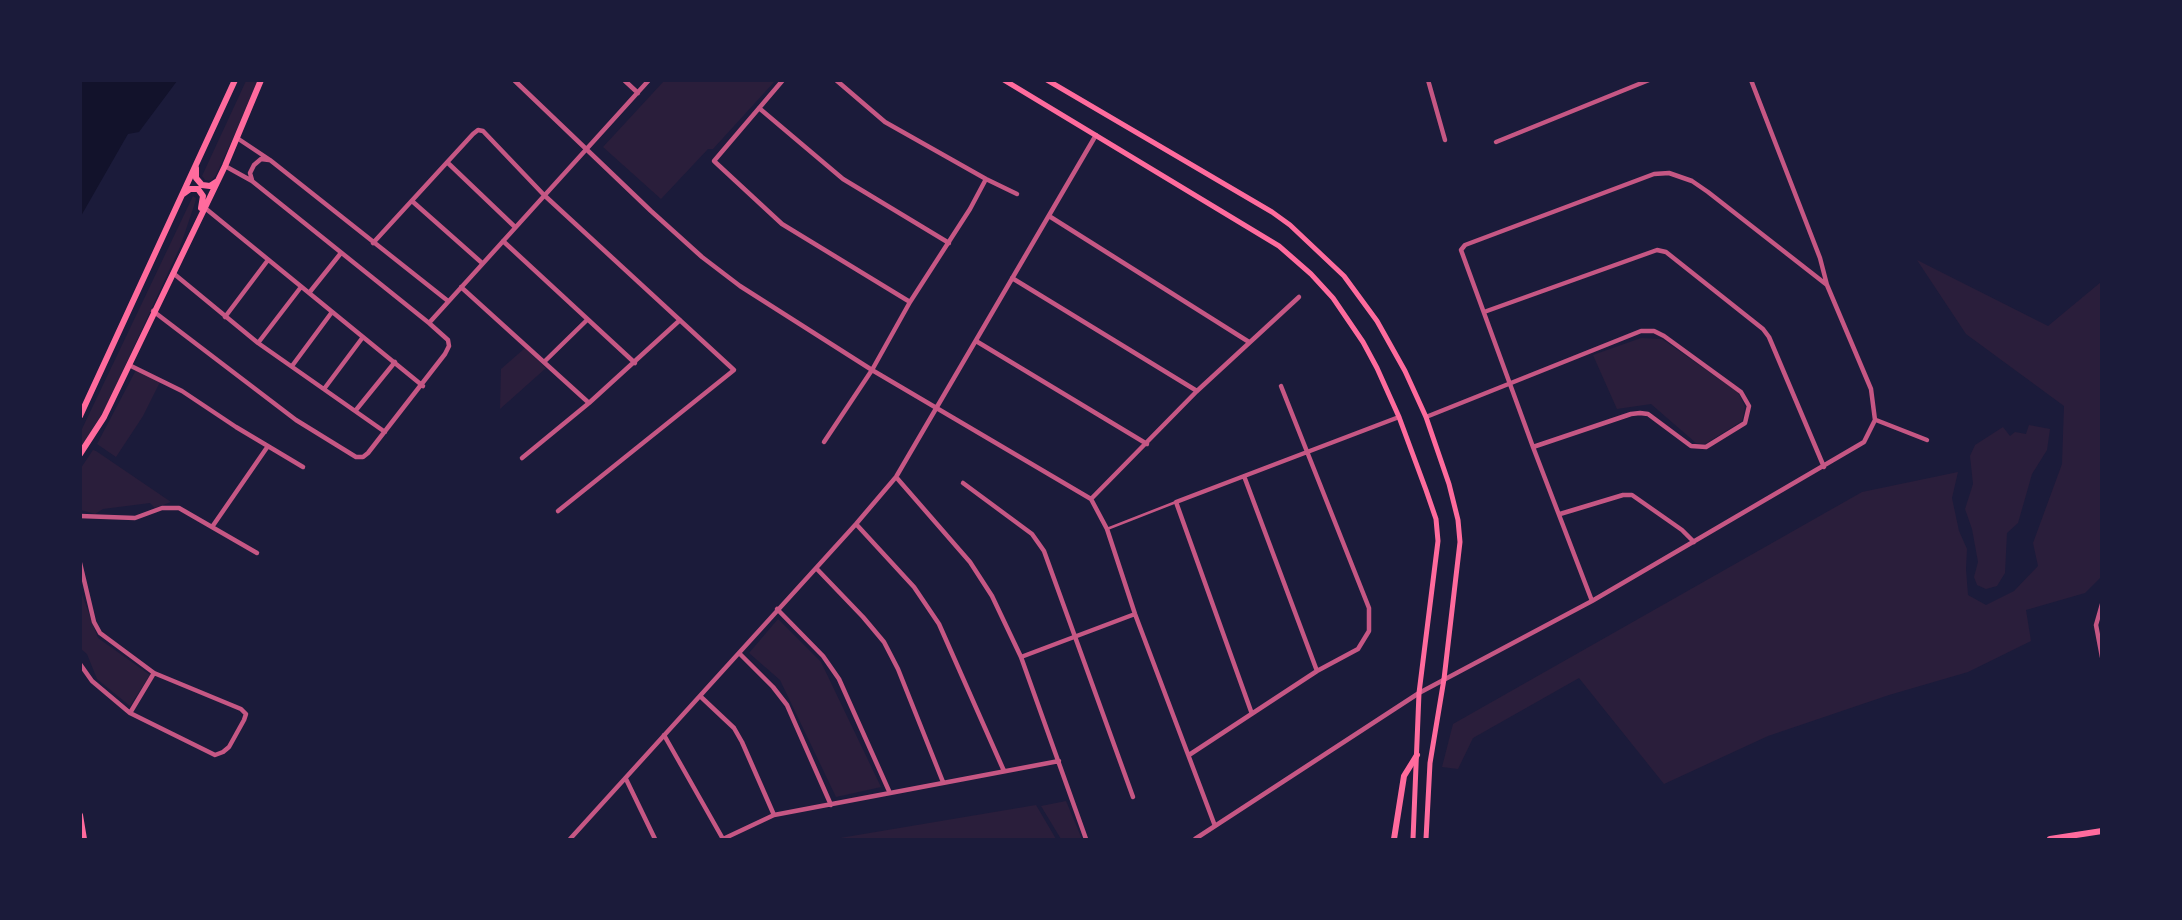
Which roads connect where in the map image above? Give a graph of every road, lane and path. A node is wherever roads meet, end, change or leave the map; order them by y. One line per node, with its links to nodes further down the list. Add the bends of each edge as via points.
1 (235, 80): 20 (main road)
2 (261, 80): 16 (main road)
3 (514, 80): 19 (street)
4 (624, 80): 13 (street)
5 (649, 80): 13 (street)
6 (783, 80): 14 (street)
7 (836, 80): 24 (street, via 885,122)
8 (1004, 80): 15 (main road)
9 (1047, 80): 77 (main road, via 1272,212 1323,254 1377,321)
10 (1428, 80): 17 (street)
11 (1649, 80): 18 (street)
12 (1751, 80): 43 (street)
13 (638, 93): 19 (street)
14 (759, 108): 37 (street, via 843,179); 49 (street, via 713,161 782,224)
15 (1096, 135): 32 (street); 76 (main road, via 1261,233 1311,274 1363,342)
16 (237, 138): 21 (street); 23 (main road)
17 (1445, 139)
18 (1496, 142)
19 (586, 149): 29 (street); 66 (street, via 702,257)
20 (198, 159): 26 (main road, via 198,182 206,186); 27 (main road)
21 (270, 160): 25 (street, via 261,159 254,165); 36 (street)
22 (447, 163): 29 (street, via 473,134 483,131); 30 (street); 34 (street)
23 (225, 166): 25 (street); 26 (main road)
24 (986, 179): 28 (street); 37 (street)
25 (252, 181): 38 (street)
26 (217, 182): 31 (main road)
27 (183, 194): 33 (main road, via 194,188 203,196); 75 (main road)
28 (1017, 194)
29 (544, 195): 34 (street); 55 (street)
30 (412, 201): 36 (street); 40 (street)
31 (204, 208): 33 (main road); 39 (street)
32 (1049, 216): 42 (street); 59 (street)
33 (196, 223): 41 (main road)
34 (515, 227): 35 (street)
35 (503, 241): 40 (street); 54 (street)
36 (373, 243): 48 (street)
37 (949, 243): 49 (street)
38 (341, 253): 46 (street); 56 (street)
39 (268, 260): 45 (street); 53 (street)
40 (482, 263): 44 (street)
41 (172, 273): 50 (main road); 53 (street)
42 (1012, 278): 58 (street); 71 (street)
43 (1827, 285): 52 (street, via 1692,181 1669,173 1654,174 1465,245 1461,250); 78 (street, via 1871,389)
44 (461, 286): 48 (street); 62 (street)
45 (301, 287): 46 (street); 60 (street)
46 (309, 293): 51 (street)
47 (1299, 297): 59 (street)
48 (448, 301): 56 (street)
49 (910, 302): 66 (street)
50 (153, 311): 64 (main road); 79 (street, via 296,420 356,457 368,453)
51 (332, 312): 57 (street); 65 (street)
52 (1484, 312): 67 (street); 89 (street, via 1657,250 1666,252 1769,337)
53 (225, 317): 60 (street)
54 (587, 320): 62 (street); 63 (street)
55 (680, 320): 63 (street); 95 (street, via 734,370)
56 (429, 323): 68 (street, via 449,346)
57 (363, 337): 61 (street); 70 (street)
58 (976, 341): 73 (street); 82 (street)
59 (1250, 342): 71 (street)
60 (258, 343): 65 (street)
61 (395, 362): 68 (street); 74 (street)
62 (544, 362): 72 (street)
63 (635, 363): 72 (street)
64 (128, 365): 83 (street, via 182,391); 86 (main road, via 104,417)
65 (292, 366): 70 (street)
66 (872, 370): 73 (street); 81 (street)
67 (1510, 383): 77 (street); 84 (street); 84 (street, via 1626,336 1654,331 1741,393 1749,407 1745,423 1706,447 1691,446 1648,414 1640,413)
68 (423, 386): 79 (street)
69 (1281, 386): 85 (street)
70 (324, 389): 74 (street)
71 (1197, 391): 82 (street)
72 (589, 403): 87 (street)
73 (937, 407): 91 (street); 93 (street)
74 (356, 410): 79 (street)
75 (80, 416)
76 (1399, 417): 85 (street); 117 (main road, via 1436,519 1438,541)
77 (1426, 417): 116 (main road, via 1458,520 1458,562)
78 (1875, 420): 80 (street); 89 (street, via 1864,442)
79 (385, 432)
80 (1927, 440)
81 (824, 442)
82 (1147, 444): 93 (street)
83 (268, 446): 88 (street); 99 (street)
84 (1533, 447): 96 (street)
85 (1308, 451): 90 (street); 114 (street, via 1369,608 1368,631 1358,649)
86 (80, 454)
87 (522, 458)
88 (303, 467)
89 (1824, 467): 101 (street)
90 (1244, 476): 94 (street); 114 (street)
91 (896, 477): 98 (street); 111 (street, via 970,562)
92 (963, 483): 109 (street, via 1032,534 1044,551)
93 (1091, 499): 100 (street)
94 (1176, 502): 100 (street); 120 (street)
95 (558, 511)
96 (1560, 514): 101 (street, via 1632,495); 105 (street)
97 (80, 516): 99 (street, via 135,518 171,507)
98 (856, 524): 104 (street); 125 (street, via 929,607)
99 (212, 527): 102 (street)
100 (1107, 529): 108 (street)
101 (1695, 542): 105 (street)
102 (257, 553)
103 (80, 563): 115 (street, via 97,629)
104 (816, 568): 107 (street); 127 (street, via 884,642)
105 (1592, 601): 116 (street)
106 (2102, 604): 112 (street, via 2096,625)
107 (777, 609): 110 (street); 128 (street, via 839,679)
108 (1135, 614): 109 (street); 122 (street)
109 (1075, 638): 111 (street); 129 (street)
110 (739, 653): 118 (street); 130 (street, via 787,705)
111 (1021, 657): 124 (street)
112 (2102, 657)
113 (80, 664): 119 (street, via 92,681)
114 (1317, 671): 120 (street)
115 (154, 673): 119 (street); 119 (street, via 242,709 246,713 234,738 215,755)
116 (1444, 679): 117 (street); 143 (main road, via 1430,763)
117 (1419, 693): 123 (main road); 133 (street)
118 (700, 696): 121 (street); 132 (street, via 734,728)
119 (130, 713)
120 (1252, 714): 122 (street)
121 (664, 735): 126 (street); 138 (street)
122 (1189, 755): 133 (street)
123 (1417, 755): 141 (main road, via 1405,776); 142 (main road)
124 (1059, 761): 125 (street); 139 (street)
125 (1004, 771): 127 (street)
126 (626, 779): 136 (street); 137 (street)
127 (943, 782): 128 (street)
128 (889, 792): 130 (street)
129 (1133, 797)
130 (831, 805): 132 (street)
131 (80, 815): 135 (main road)
132 (774, 815): 138 (street)
133 (1214, 827): 140 (street)
134 (2102, 831): 144 (main road)
135 (84, 839)
136 (570, 839)
137 (655, 839)
138 (723, 839)
139 (1086, 839)
140 (1195, 839)
141 (1394, 839)
142 (1413, 839)
143 (1426, 839)
144 (2050, 839)

